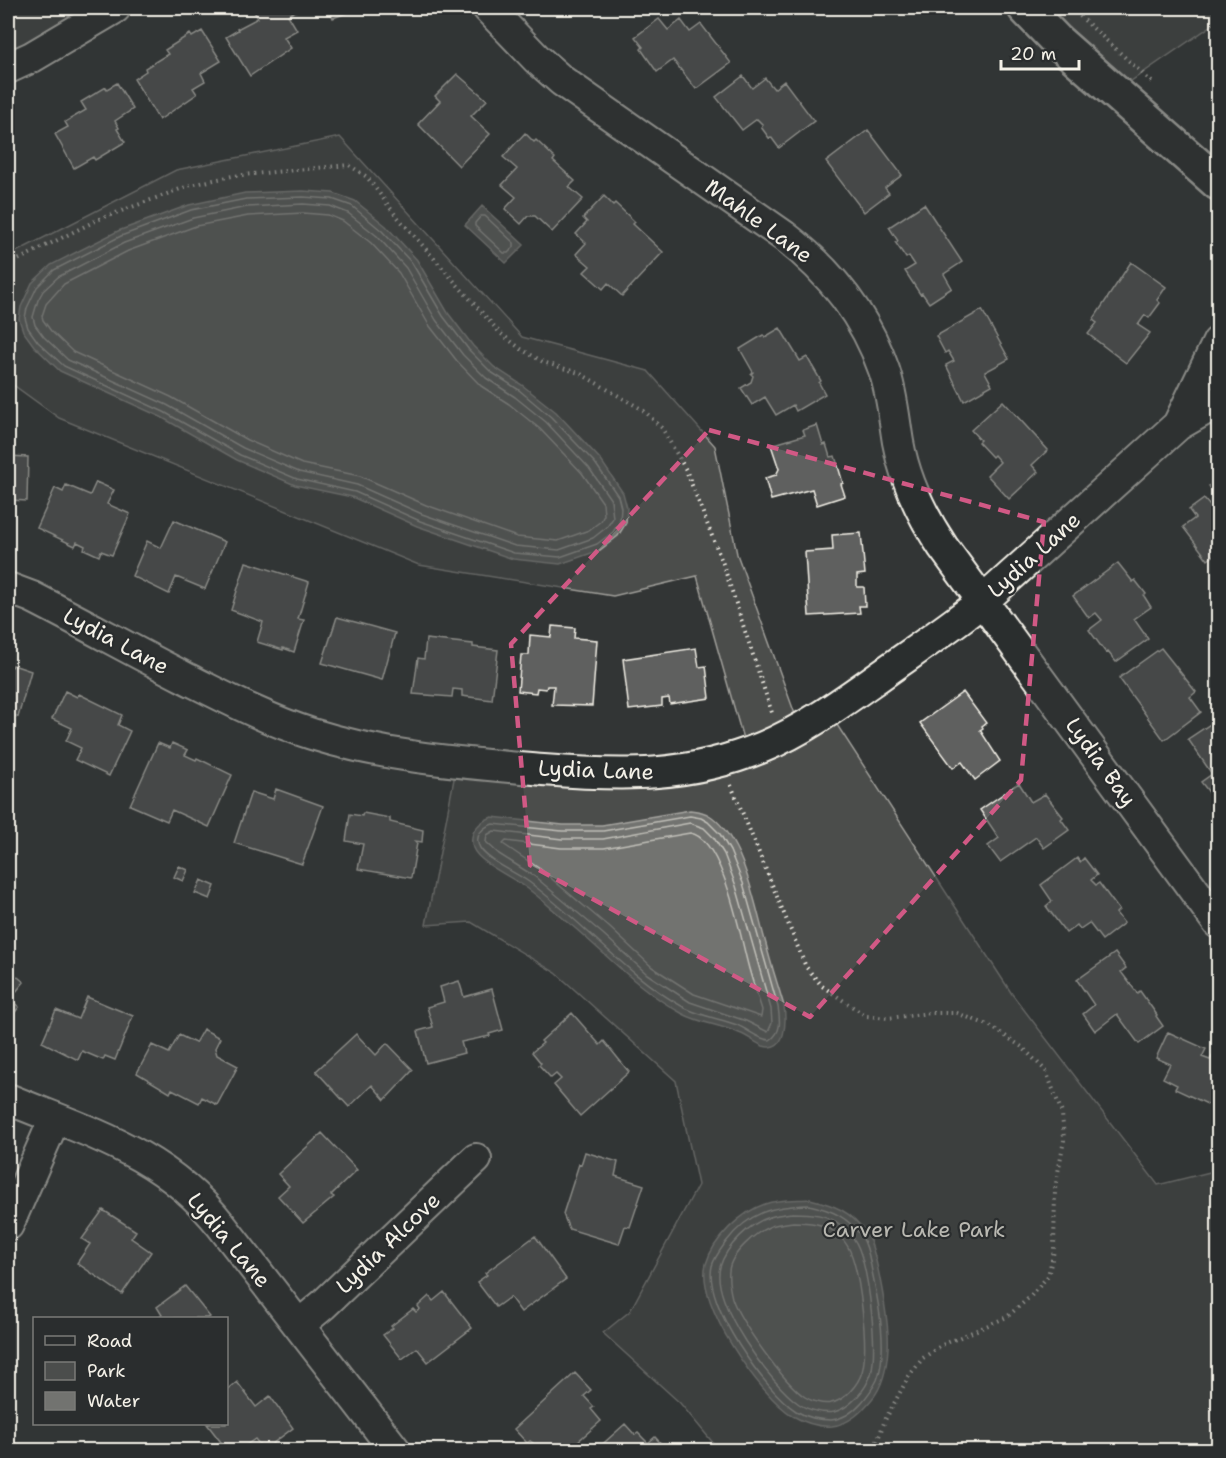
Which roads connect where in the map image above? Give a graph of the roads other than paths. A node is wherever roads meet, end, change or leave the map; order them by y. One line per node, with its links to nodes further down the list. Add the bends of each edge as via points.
1 (115, 8): 4 (street)
2 (488, 8): 10 (street, Mahle Lane, via 556,76 784,236 837,285 867,332 884,369 903,465 916,502)
3 (1025, 8): 5 (street)
4 (8, 68)
5 (1218, 183)
6 (1218, 342): 8 (street, Lydia Lane)
7 (1218, 402): 8 (street, Lydia Lane)
8 (1178, 425): 10 (street, Lydia Lane)
9 (8, 588): 10 (street, Lydia Lane, via 241,706 297,729 367,749 457,763 610,775 644,775 721,761 781,739 853,695)
10 (983, 601): 11 (street, Lydia Bay)
11 (1218, 923)
12 (8, 1099): 13 (street, Lydia Lane)
13 (55, 1118): 15 (street); 16 (street, Lydia Lane, via 133,1152 185,1187 214,1216)
14 (476, 1159): 16 (street, Lydia Alcove)
15 (8, 1225)
16 (299, 1325): 17 (street, Lydia Lane)
17 (395, 1450)

